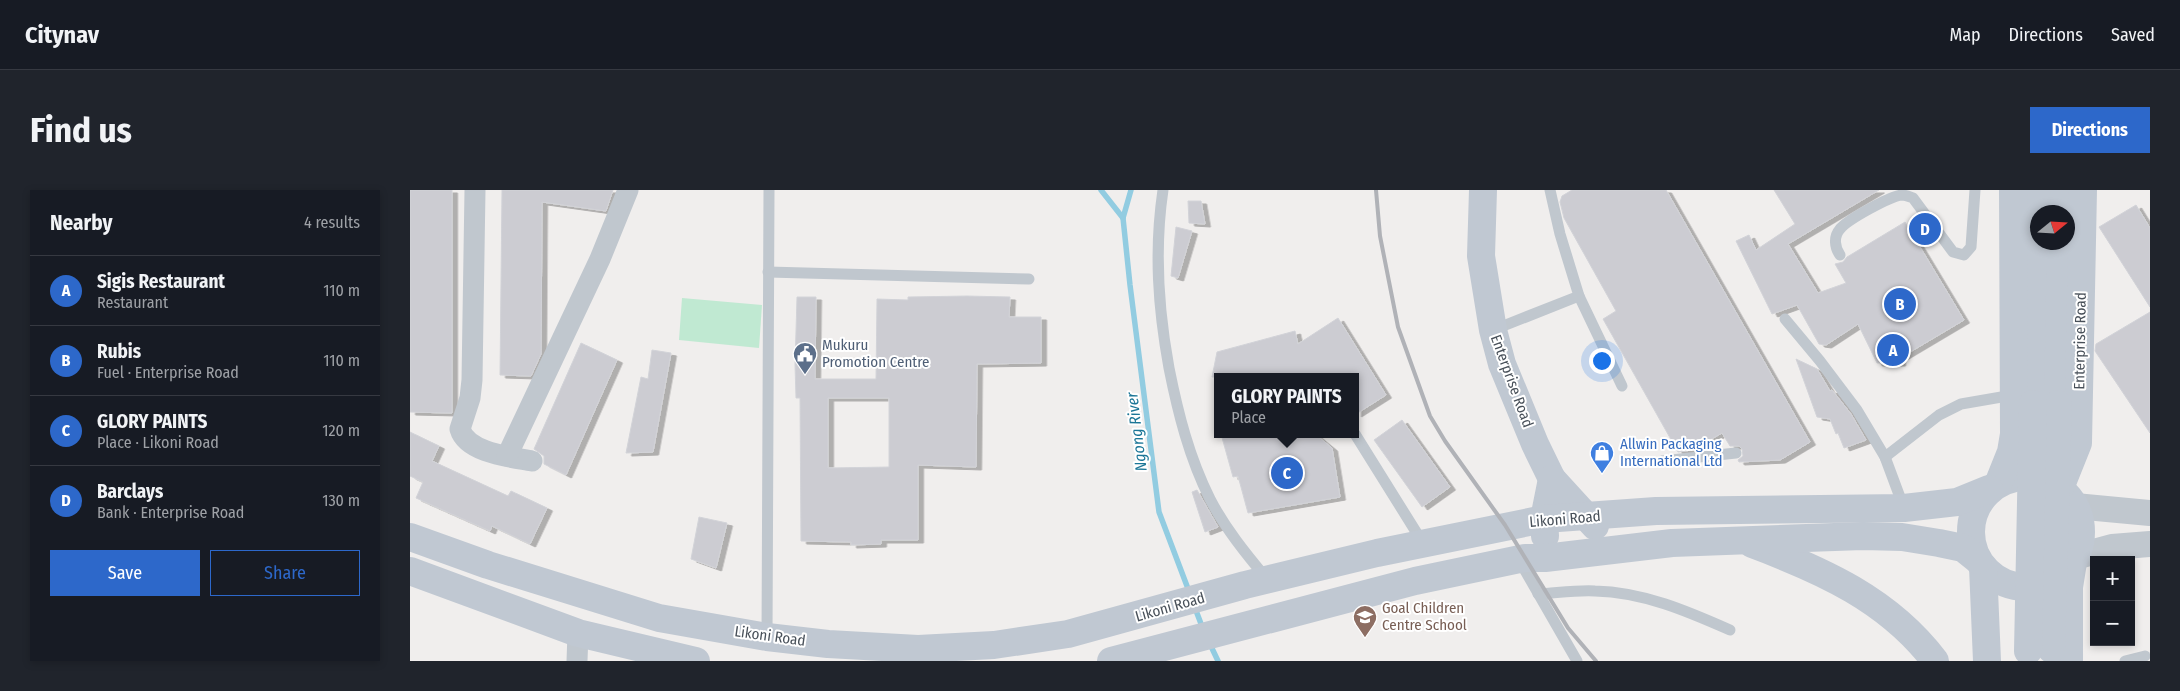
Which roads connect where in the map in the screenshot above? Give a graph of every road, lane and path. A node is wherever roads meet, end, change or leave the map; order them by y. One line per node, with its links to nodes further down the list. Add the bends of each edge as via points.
1 (474, 190): 24 (street, via 472,380 460,429 472,445)
2 (628, 190): 24 (street, via 600,259)
3 (769, 190): 15 (lane)
4 (1163, 190): 46 (lane, via 1157,270 1161,321 1177,409 1195,466 1210,500)
5 (1483, 190): 19 (main road, Enterprise Road, via 1481,256)
6 (1550, 190): 17 (lane)
7 (1975, 190): 14 (lane, via 1971,247 1964,255 1953,252 1914,198 1904,195 1868,210 1840,229 1836,238 1836,249)
8 (2013, 190): 21 (main road)
9 (2037, 190): 58 (main road, bridge)
10 (2062, 190): 12 (main road)
11 (2084, 190): 30 (main road, Enterprise Road, via 2078,443)
12 (2062, 205)
13 (2061, 250): 59 (main road, bridge)
14 (1840, 255)
15 (768, 272): 16 (lane); 50 (lane)
16 (1029, 279)
17 (1579, 296): 19 (lane); 20 (lane)
18 (1785, 319): 25 (lane, via 1857,410)
19 (1493, 330): 28 (main road, Enterprise Road, via 1502,364)
20 (1622, 386)
21 (2013, 395): 25 (lane, via 1961,404); 29 (main road, via 2012,452)
22 (1357, 438): 38 (lane)
23 (1736, 453): 27 (lane)
24 (507, 456): 26 (street)
25 (1885, 457): 32 (lane)
26 (532, 461)
27 (1662, 461)
28 (1552, 478): 34 (main road, Enterprise Road); 35 (main road)
29 (1994, 486): 30 (main road, via 2024,476 2043,479); 31 (main road, Likoni Road, via 1957,502); 44 (main road, via 1979,501 1972,515 1972,546)
30 (2068, 497): 33 (street); 43 (main road, via 2081,522 2081,540)
31 (1939, 505): 32 (main road, Likoni Road); 39 (main road, via 1948,524)
32 (1904, 508): 34 (main road, Likoni Road, via 1656,511)
33 (2150, 513)
34 (1585, 516): 35 (main road, Likoni Road); 41 (main road, Enterprise Road)
35 (1544, 519): 38 (main road, Likoni Road); 42 (main road)
36 (410, 536): 50 (main road, Likoni Road, via 488,565 659,618)
37 (1742, 540): 39 (main road, via 1863,536 1902,537); 41 (main road); 56 (main road, via 1841,581 1905,627)
38 (1423, 543): 46 (main road, Likoni Road)
39 (1939, 543): 44 (main road, via 1963,548)
40 (2150, 544): 43 (street, via 2112,547)
41 (1618, 549): 42 (main road)
42 (1532, 559): 47 (lane); 54 (main road, via 1415,581)
43 (2074, 559): 44 (main road, via 2061,575 2046,584 2029,587 2012,586 1996,578); 60 (main road, via 2070,586)
44 (1980, 563): 57 (main road)
45 (410, 571): 49 (main road)
46 (1256, 583): 50 (main road, Likoni Road, via 1068,634 994,645 918,648 828,644)
47 (1538, 594): 48 (lane, via 1596,591 1632,594 1684,610); 55 (lane)
48 (1730, 630)
49 (578, 633): 52 (street); 53 (main road)
50 (767, 637)
51 (2146, 656): 61 (lane)
52 (577, 661)
53 (696, 661)
54 (1111, 661)
55 (1577, 661)
56 (1935, 661)
57 (1987, 661)
58 (2028, 661)
59 (2051, 661)
60 (2069, 661)
61 (2125, 661)

